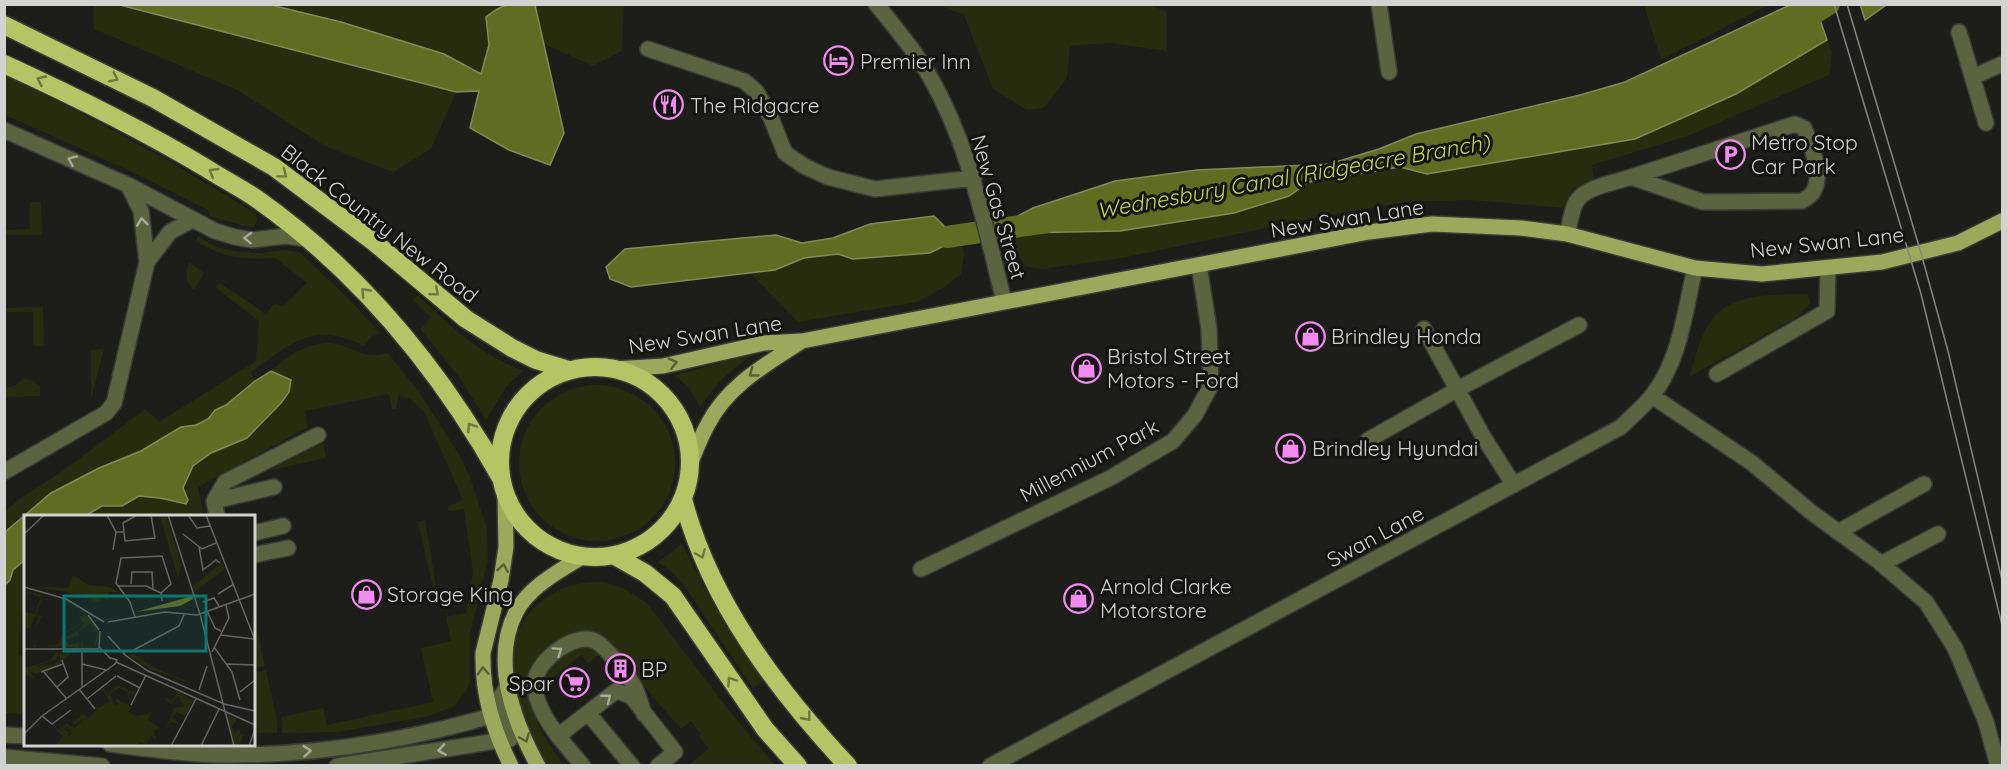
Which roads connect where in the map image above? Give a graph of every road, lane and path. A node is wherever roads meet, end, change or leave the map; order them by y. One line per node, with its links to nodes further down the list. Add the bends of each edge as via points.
1 (876, 4): 13 (street, New Gas Street, via 928,74 954,125)
2 (1379, 4): 8 (street)
3 (4, 25): 28 (highway, Black Country New Road, one-way to 28, via 153,98 274,167 374,242 466,319 512,348)
4 (1959, 32): 9 (street)
5 (648, 49): 13 (street, via 744,81 756,91 785,153 828,177 875,189)
6 (4, 64): 18 (highway, one-way to 6, via 256,199 153,136)
7 (2002, 64): 9 (street)
8 (1389, 72)
9 (1972, 77): 10 (street)
10 (1986, 123)
11 (4, 130): 14 (street, one-way to 11)
12 (1631, 177): 12 (street, via 1795,124 1804,128 1818,178 1813,193 1802,201 1703,202); 17 (street, via 1587,192 1576,202)
13 (974, 178): 23 (street, New Gas Street)
14 (128, 185): 15 (street); 19 (street, one-way to 14, via 141,211)
15 (192, 220): 18 (street, one-way to 15, via 286,236 252,240 215,231); 19 (street, via 170,232)
16 (2002, 221): 22 (main road, New Swan Lane, via 1958,243 1882,262)
17 (1567, 234): 20 (main road, New Swan Lane, via 1432,224 1369,232); 21 (main road, New Swan Lane)
18 (307, 239): 38 (highway, one-way to 18, via 448,392 405,335 346,271)
19 (147, 262): 35 (street, via 114,403 106,414)
20 (1199, 265): 23 (main road, New Swan Lane); 52 (street, Millennium Park, via 1209,329 1211,385 1195,415 1173,441 1110,478)
21 (1695, 268): 22 (main road, New Swan Lane, via 1762,274); 31 (street, Swan Lane, via 1676,349)
22 (1828, 268): 29 (street, via 1827,311)
23 (1004, 301): 26 (main road, New Swan Lane)
24 (1579, 325): 30 (street)
25 (1424, 329): 30 (street)
26 (802, 341): 27 (main road, New Swan Lane, one-way to 26, via 663,366 764,343); 34 (main road, New Swan Lane, one-way to 34, via 749,375 728,396 708,422)
27 (615, 369): 28 (highway); 34 (highway, via 642,379 669,401 687,436)
28 (568, 370): 38 (highway, via 533,389 513,412 501,443)
29 (1717, 375)
30 (1458, 389): 33 (street); 37 (street)
31 (1652, 396): 37 (street, Swan Lane, via 1621,427); 44 (street, via 1752,463)
32 (318, 435): 41 (street, via 225,482)
33 (1368, 440)
34 (691, 462): 40 (highway)
35 (4, 472)
36 (1924, 484): 44 (street)
37 (1514, 485): 75 (street, Swan Lane)
38 (503, 486): 50 (highway, via 517,517 533,535 555,549); 53 (main road, one-way to 38, via 484,681 483,653 506,547)
39 (274, 487): 41 (street)
40 (683, 499): 49 (highway, via 656,535); 74 (highway, one-way to 74, via 711,577 731,611 767,668)
41 (214, 501): 42 (street)
42 (217, 515)
43 (283, 526): 45 (street)
44 (1838, 532): 51 (street)
45 (255, 533)
46 (1938, 534): 51 (street)
47 (288, 548): 48 (street)
48 (255, 555)
49 (615, 556): 50 (highway); 73 (highway, one-way to 49, via 765,729 673,596 645,573)
50 (582, 557): 53 (main road, via 532,592 516,612 506,652 508,686)
51 (1881, 564): 76 (street, via 1926,602 1954,648 1986,722)
52 (921, 569)
53 (502, 713): 59 (main road); 61 (street, via 469,724); 69 (main road, one-way to 69)
54 (588, 713): 55 (street, one-way to 55, via 616,691 631,696); 58 (street); 71 (street)
55 (644, 714): 58 (street, one-way to 55, via 544,716 535,682 538,670 549,658 576,639 595,640 602,646 633,683); 72 (street, via 675,752)
56 (4, 735): 57 (street)
57 (24, 736)
58 (558, 736): 70 (street)
59 (500, 741): 67 (street, one-way to 67); 68 (main road)
60 (125, 746): 62 (street)
61 (354, 746): 64 (street, one-way to 61); 67 (street)
62 (227, 755): 64 (street)
63 (4, 757): 65 (street)
64 (260, 760)
65 (102, 765)
66 (337, 765): 67 (street)
67 (358, 765)
68 (511, 765)
69 (538, 765)
70 (582, 765)
71 (632, 765)
72 (661, 765)
73 (798, 765)
74 (848, 765)
75 (990, 765)
76 (1998, 765)

